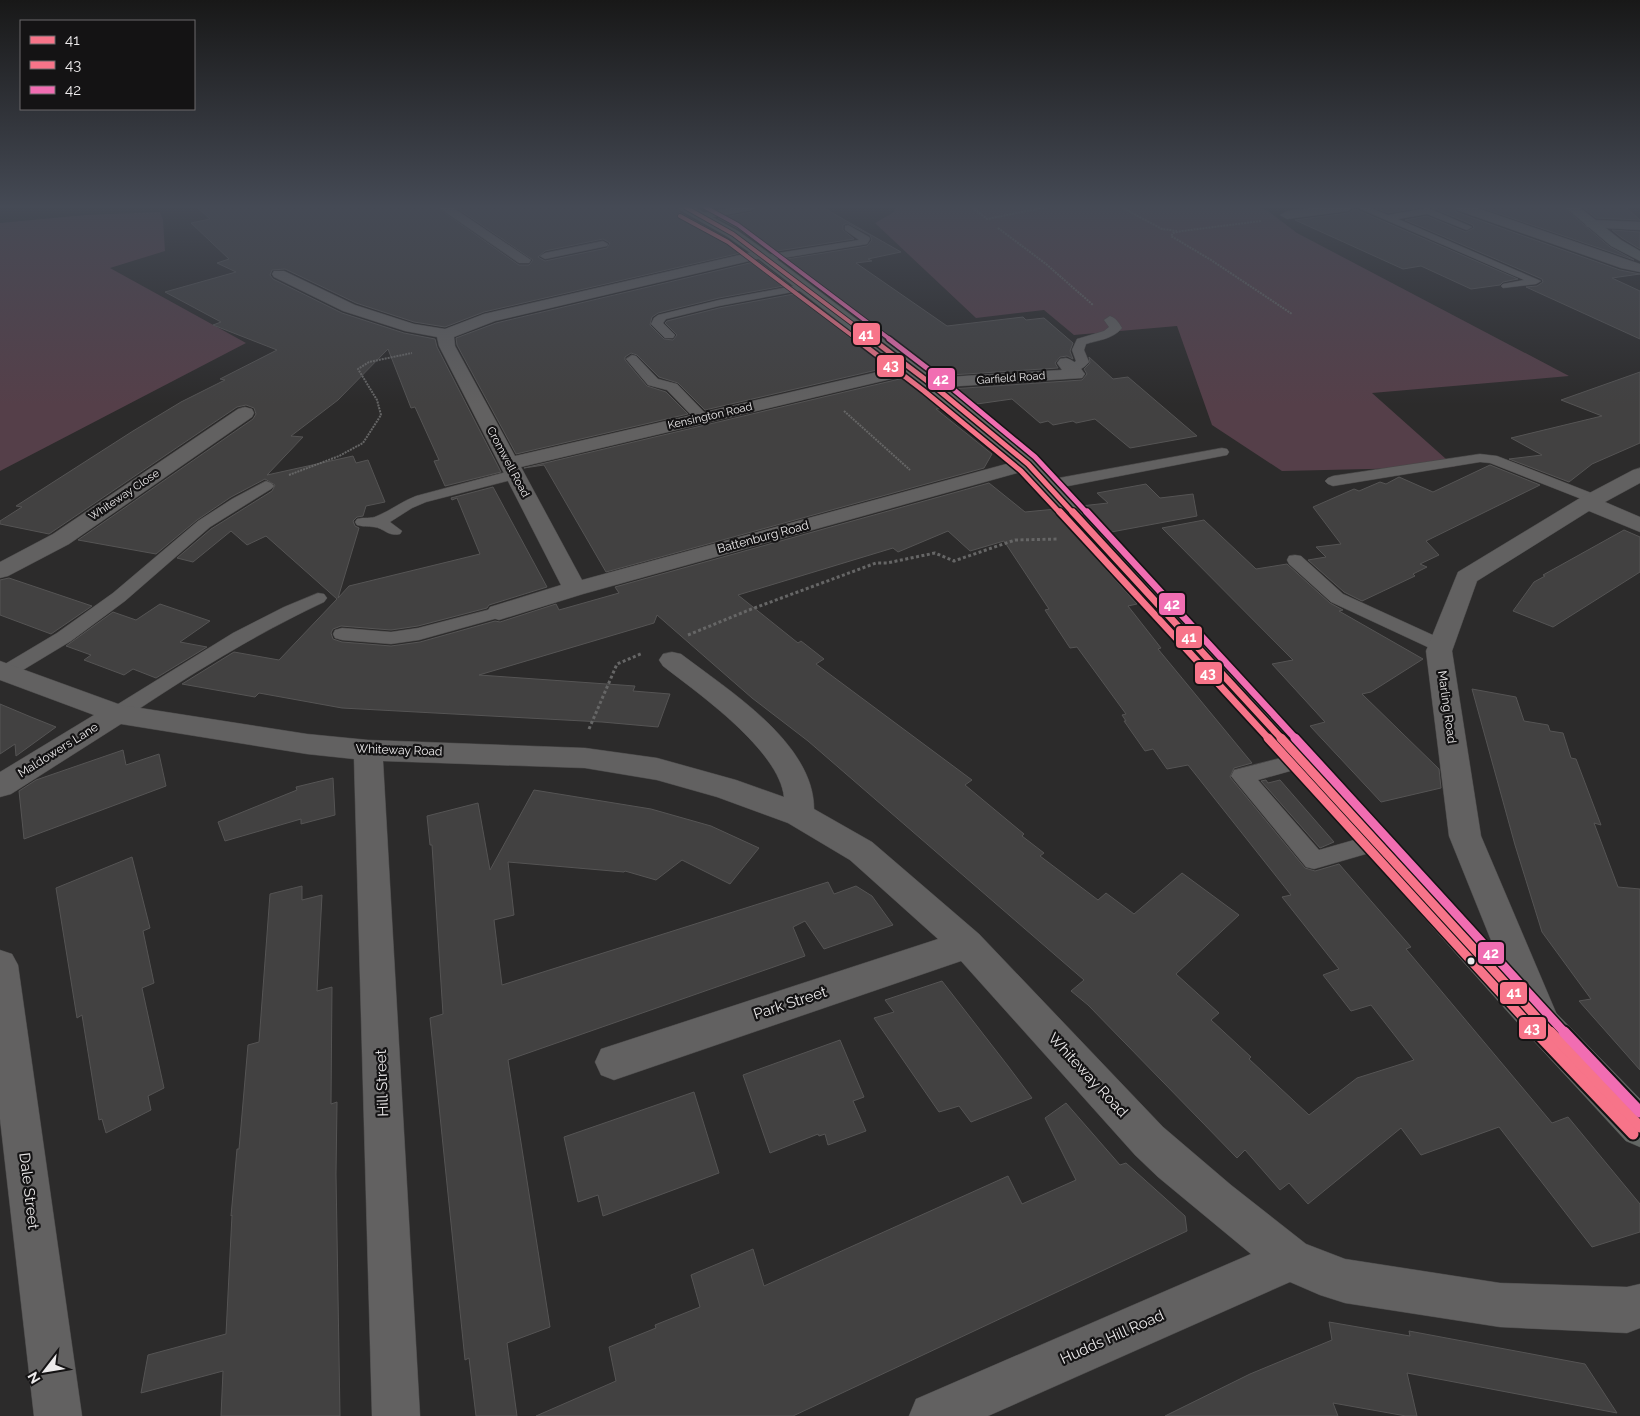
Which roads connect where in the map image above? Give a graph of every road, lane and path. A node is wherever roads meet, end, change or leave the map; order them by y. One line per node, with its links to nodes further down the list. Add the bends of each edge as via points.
1 (689, 273): 11 (street, via 490,318)
2 (786, 273): 8 (main road)
3 (1056, 273): 10 (path)
4 (1231, 273): 9 (path)
5 (1517, 273): 7 (lane, via 1536,281)
6 (279, 274): 11 (street, via 349,308 411,328)
7 (1507, 286)
8 (804, 287): 12 (lane, via 662,317 657,324); 16 (main road)
9 (1292, 314)
10 (1110, 320): 15 (lane, via 1116,328 1108,334 1081,342 1078,350 1083,362)
11 (447, 334): 22 (street, Cromwell Road, via 447,346)
12 (669, 335)
13 (394, 357): 26 (path, via 369,362 358,369 377,400 381,415 363,443 340,456)
14 (632, 359): 19 (lane, via 653,382 672,386)
15 (1069, 366): 16 (street, Garfield Road, via 1076,374)
16 (921, 376): 17 (street, Kensington Road); 21 (main road)
17 (822, 390): 19 (street, Kensington Road); 27 (path)
18 (245, 413): 35 (street, Whiteway Close, via 61,539)
19 (702, 418): 22 (street, Kensington Road)
20 (1222, 452): 25 (lane)
21 (1028, 464): 25 (main road); 27 (street, Battenburg Road)
22 (511, 469): 30 (lane, via 422,498); 36 (street, Cromwell Road)
23 (1640, 474): 28 (street, Marling Road)
24 (1333, 481): 28 (lane, via 1480,458 1492,459)
25 (1048, 485): 33 (main road)
26 (266, 486): 43 (lane, via 204,524 119,597 64,637)
27 (934, 490): 36 (street, Battenburg Road)
28 (1591, 501): 31 (street); 41 (street, Marling Road, via 1466,577)
29 (363, 522): 30 (lane)
30 (379, 522): 32 (lane)
31 (1640, 525)
32 (394, 531)
33 (1097, 538): 40 (path, via 1015,540 954,561 935,553 876,563); 47 (main road)
34 (1295, 560): 41 (lane, via 1337,598)
35 (0, 571)
36 (575, 589): 38 (street, Battenburg Road)
37 (318, 598): 44 (lane, via 222,646)
38 (499, 612): 39 (lane, via 419,634 391,638)
39 (342, 634)
40 (687, 635)
41 (1441, 646): 53 (street, Marling Road, via 1439,652 1465,836)
42 (662, 655): 46 (path, via 616,664); 49 (street, via 758,730 796,783)
43 (3, 671): 44 (street, Whiteway Road)
44 (117, 714): 45 (street, Whiteway Road, via 297,743); 48 (street, Maldowers Lane)
45 (368, 750): 46 (street, Whiteway Road); 59 (street, Hill Street)
46 (576, 757): 49 (street, Whiteway Road, via 657,769 725,788)
47 (1300, 761): 50 (main road); 50 (lane, via 1242,776 1314,860)
48 (0, 786)
49 (799, 815): 51 (street, Whiteway Road, via 860,852)
50 (1375, 843): 53 (main road)
51 (967, 944): 54 (street, Park Street); 56 (street, Whiteway Road, via 1154,1146)
52 (0, 965): 58 (street, Dale Street)
53 (1544, 1027): 55 (main road)
54 (614, 1062)
55 (1640, 1127)
56 (1291, 1259): 57 (street, Whiteway Road, via 1345,1281 1500,1305); 60 (street, Hudds Hill Road)
57 (1636, 1315)
58 (58, 1416)
59 (396, 1416)
60 (933, 1416)

